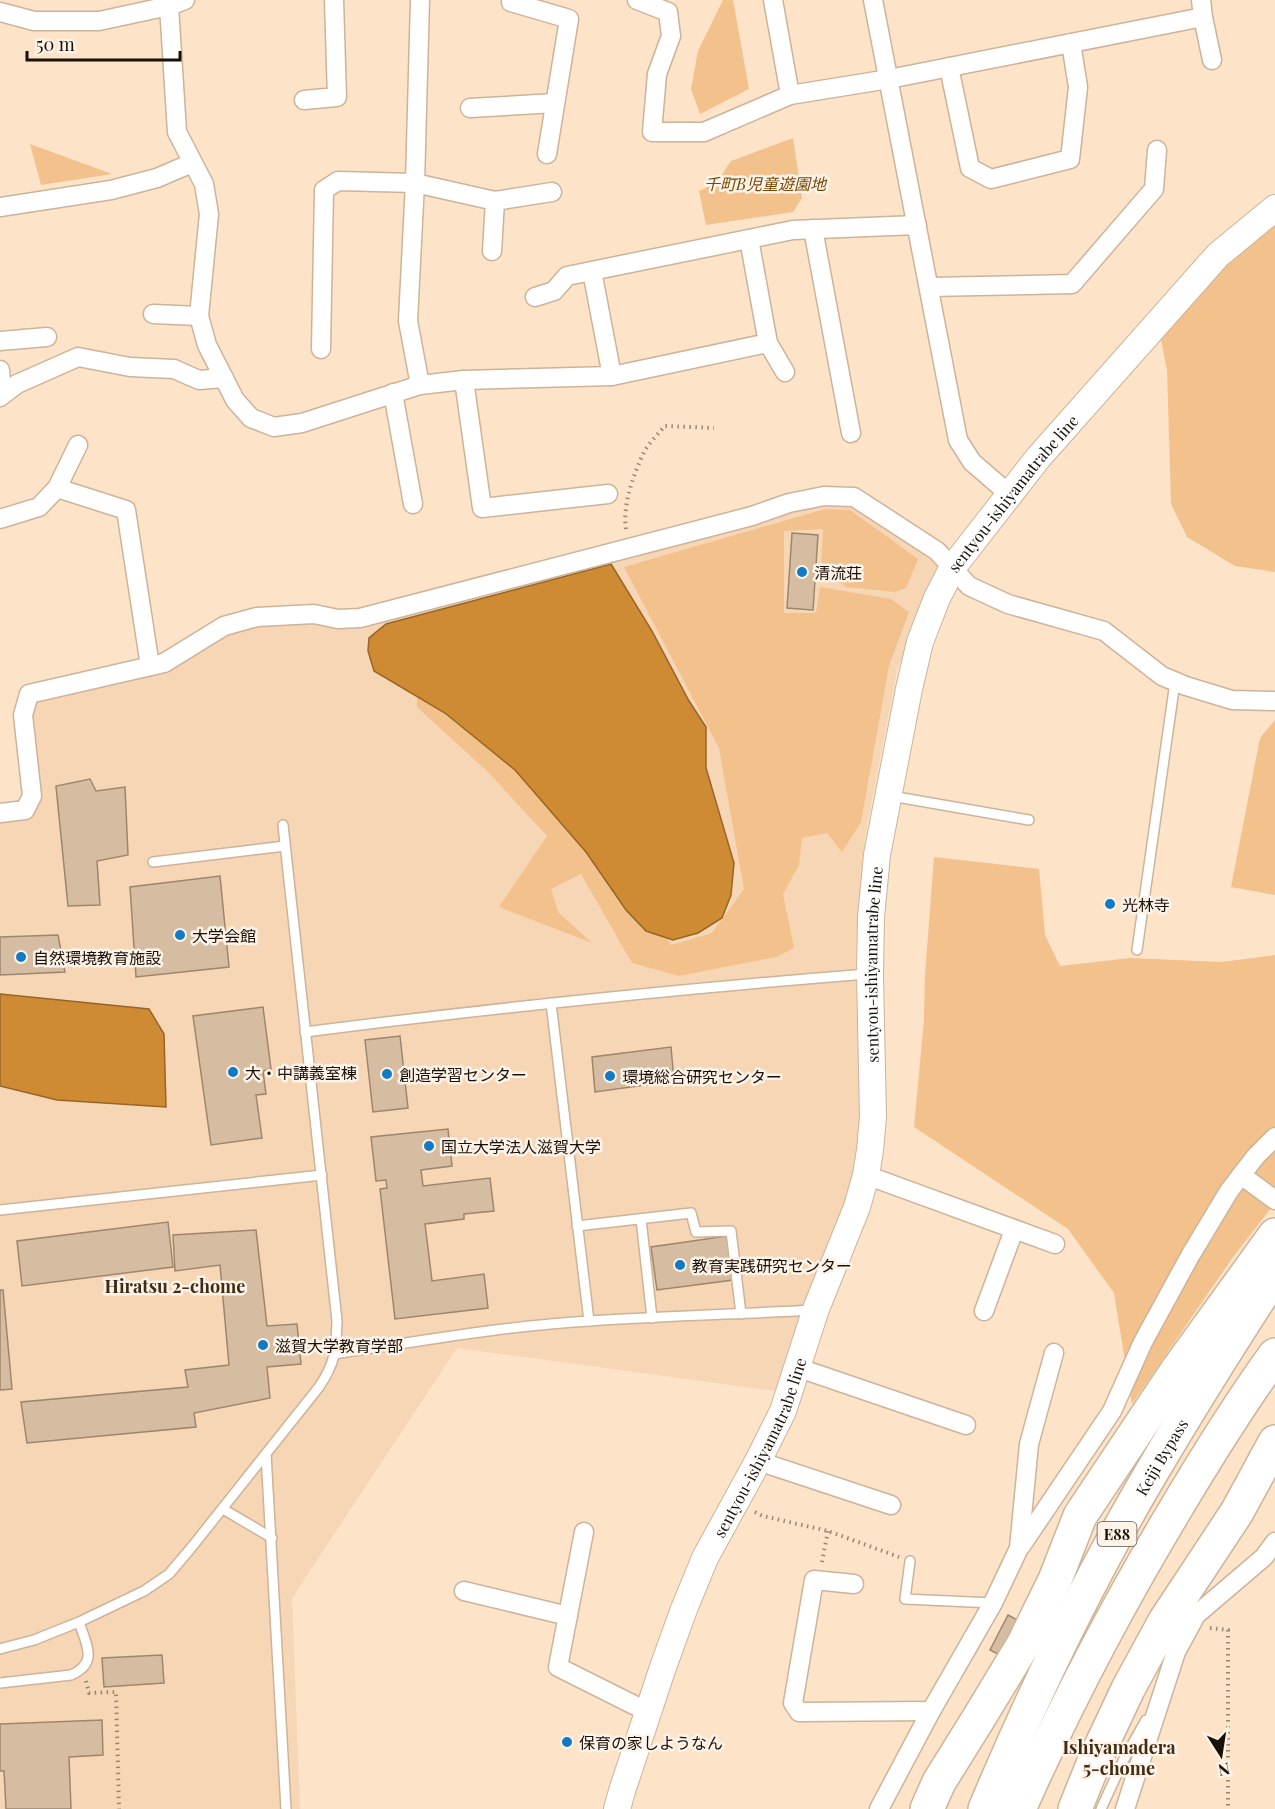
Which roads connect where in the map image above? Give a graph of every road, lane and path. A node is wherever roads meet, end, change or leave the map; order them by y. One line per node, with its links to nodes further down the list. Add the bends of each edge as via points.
1 (334, 0): 15 (street, via 337,97)
2 (420, 0): 21 (street)
3 (511, 0): 16 (street, via 569,19)
4 (637, 0): 14 (street, via 668,12 671,36 657,74 652,132 704,132)
5 (773, 0): 14 (street)
6 (873, 0): 13 (street)
7 (177, 3): 9 (street, via 99,21 34,21); 20 (street, via 177,132)
8 (1202, 9): 10 (street); 11 (street)
9 (0, 12)
10 (1071, 43): 12 (street); 12 (street, via 1078,87 1070,159 991,179 970,168)
11 (1212, 60)
12 (949, 67): 13 (street)
13 (889, 79): 14 (street); 26 (street)
14 (790, 94)
15 (303, 100)
16 (555, 103): 17 (street); 19 (street)
17 (470, 108)
18 (1157, 150): 31 (street, via 1154,189 1072,284)
19 (547, 154)
20 (192, 163): 24 (street, via 157,178 111,190); 34 (street, via 204,184 209,214)
21 (415, 183): 23 (street); 38 (street, via 338,181 324,190); 44 (street, via 408,321)
22 (552, 192): 23 (street)
23 (495, 201): 29 (street)
24 (0, 207)
25 (1275, 208): 51 (main road, sentyou-ishiyamatrabe line, via 1218,255)
26 (917, 225): 27 (street); 31 (street)
27 (813, 229): 28 (street); 47 (street)
28 (749, 239): 30 (street); 37 (street)
29 (492, 251)
30 (592, 271): 32 (street, via 567,276 554,291); 40 (street)
31 (929, 287): 51 (street, via 958,440 972,462)
32 (536, 297)
33 (153, 314): 34 (street)
34 (199, 316): 41 (street, via 207,345)
35 (47, 338): 36 (street)
36 (0, 341)
37 (768, 343): 39 (street); 40 (street)
38 (321, 349)
39 (785, 372)
40 (612, 376): 42 (street)
41 (224, 378): 43 (street, via 199,380 174,369 130,368 78,357 17,384); 45 (street, via 235,400 251,418 274,427 302,423)
42 (464, 380): 44 (street); 50 (street, via 482,508)
43 (0, 382)
44 (420, 385): 45 (street)
45 (393, 393): 52 (street)
46 (714, 428): 54 (path, via 664,426 645,450 624,517)
47 (851, 433)
48 (78, 446): 49 (street)
49 (57, 488): 53 (street, via 39,507); 56 (street, via 126,510)
50 (608, 494)
51 (1008, 494): 55 (main road, sentyou-ishiyamatrabe line)
52 (413, 504)
53 (0, 519)
54 (629, 548): 55 (street, via 789,503 824,496 854,497 937,551); 56 (street, via 360,618 314,614 257,616 224,626 164,663)
55 (953, 567): 57 (street, via 969,586 1008,604 1104,631); 59 (main road, sentyou-ishiyamatrabe line, via 920,642)
56 (150, 666): 60 (street, via 29,694 24,715 32,796 25,810)
57 (1175, 682): 58 (street, via 1232,700); 65 (lane)
58 (1275, 701)
59 (889, 795): 61 (lane); 66 (main road, sentyou-ishiyamatrabe line, via 876,865)
60 (0, 813)
61 (1029, 820)
62 (283, 825): 63 (lane)
63 (285, 846): 64 (lane); 68 (lane)
64 (153, 862)
65 (1137, 950)
66 (870, 974): 67 (lane); 71 (main road, sentyou-ishiyamatrabe line, via 873,1117)
67 (551, 1003): 68 (lane); 76 (lane)
68 (305, 1032): 70 (lane)
69 (1275, 1137): 72 (street)
70 (321, 1175): 74 (lane); 87 (lane, via 337,1321)
71 (866, 1175): 77 (street); 81 (main road, sentyou-ishiyamatrabe line)
72 (1241, 1175): 73 (street); 101 (street, via 1174,1284 1112,1410)
73 (1275, 1200)
74 (0, 1210)
75 (641, 1219): 76 (lane); 83 (lane, via 691,1213 696,1232 731,1232); 84 (lane)
76 (577, 1226): 85 (lane)
77 (1014, 1230): 79 (street); 82 (street)
78 (1275, 1235): 116 (highway, via 1176,1372 1080,1516 1023,1645)
79 (1055, 1244)
80 (1275, 1274): 121 (highway, Keiji Bypass / E88, via 1211,1372 1089,1584)
81 (816, 1309): 83 (lane); 89 (main road, sentyou-ishiyamatrabe line)
82 (984, 1311)
83 (741, 1314): 84 (lane)
84 (652, 1318): 85 (lane)
85 (589, 1321): 87 (lane)
86 (1054, 1353): 101 (street, via 1029,1444)
87 (335, 1354): 92 (lane, via 328,1374)
88 (1275, 1354): 122 (highway, E88, via 1202,1464 1109,1624)
89 (796, 1367): 90 (street); 93 (main road, sentyou-ishiyamatrabe line, via 783,1411)
90 (966, 1425)
91 (1275, 1442): 123 (highway, via 1237,1512 1165,1621 1128,1689)
92 (266, 1454): 96 (lane); 99 (lane)
93 (758, 1461): 94 (main road, sentyou-ishiyamatrabe line); 95 (street)
94 (735, 1503): 97 (path, via 763,1516); 115 (main road, sentyou-ishiyamatrabe line, via 701,1568)
95 (891, 1505)
96 (223, 1509): 99 (lane); 109 (lane, via 169,1574 144,1591)
97 (828, 1531): 102 (path); 103 (path, via 820,1571)
98 (584, 1532): 107 (street)
99 (272, 1538): 118 (lane)
100 (1275, 1542): 108 (street, via 1264,1557)
101 (1019, 1548): 106 (street)
102 (910, 1561): 106 (lane, via 905,1599)
103 (814, 1580): 104 (street); 114 (street, via 793,1703 799,1712)
104 (854, 1584)
105 (464, 1591): 107 (street)
106 (993, 1604): 114 (street)
107 (568, 1616): 115 (street, via 558,1667)
108 (1194, 1619): 113 (street, via 1176,1652); 126 (path, via 1206,1628 1228,1630)
109 (79, 1622): 110 (lane); 111 (lane, via 89,1656)
110 (0, 1649)
111 (82, 1668): 112 (lane, via 70,1675); 117 (path, via 89,1693 116,1692)
112 (0, 1683)
113 (1164, 1689): 124 (lane); 125 (street)
114 (931, 1711): 120 (street)
115 (648, 1712): 119 (main road, sentyou-ishiyamatrabe line)
116 (933, 1795)
117 (119, 1809)
118 (286, 1809)
119 (617, 1809)
120 (879, 1809)
121 (985, 1809)
122 (1019, 1809)
123 (1075, 1809)
124 (1101, 1809)
125 (1125, 1809)
126 (1228, 1809)

